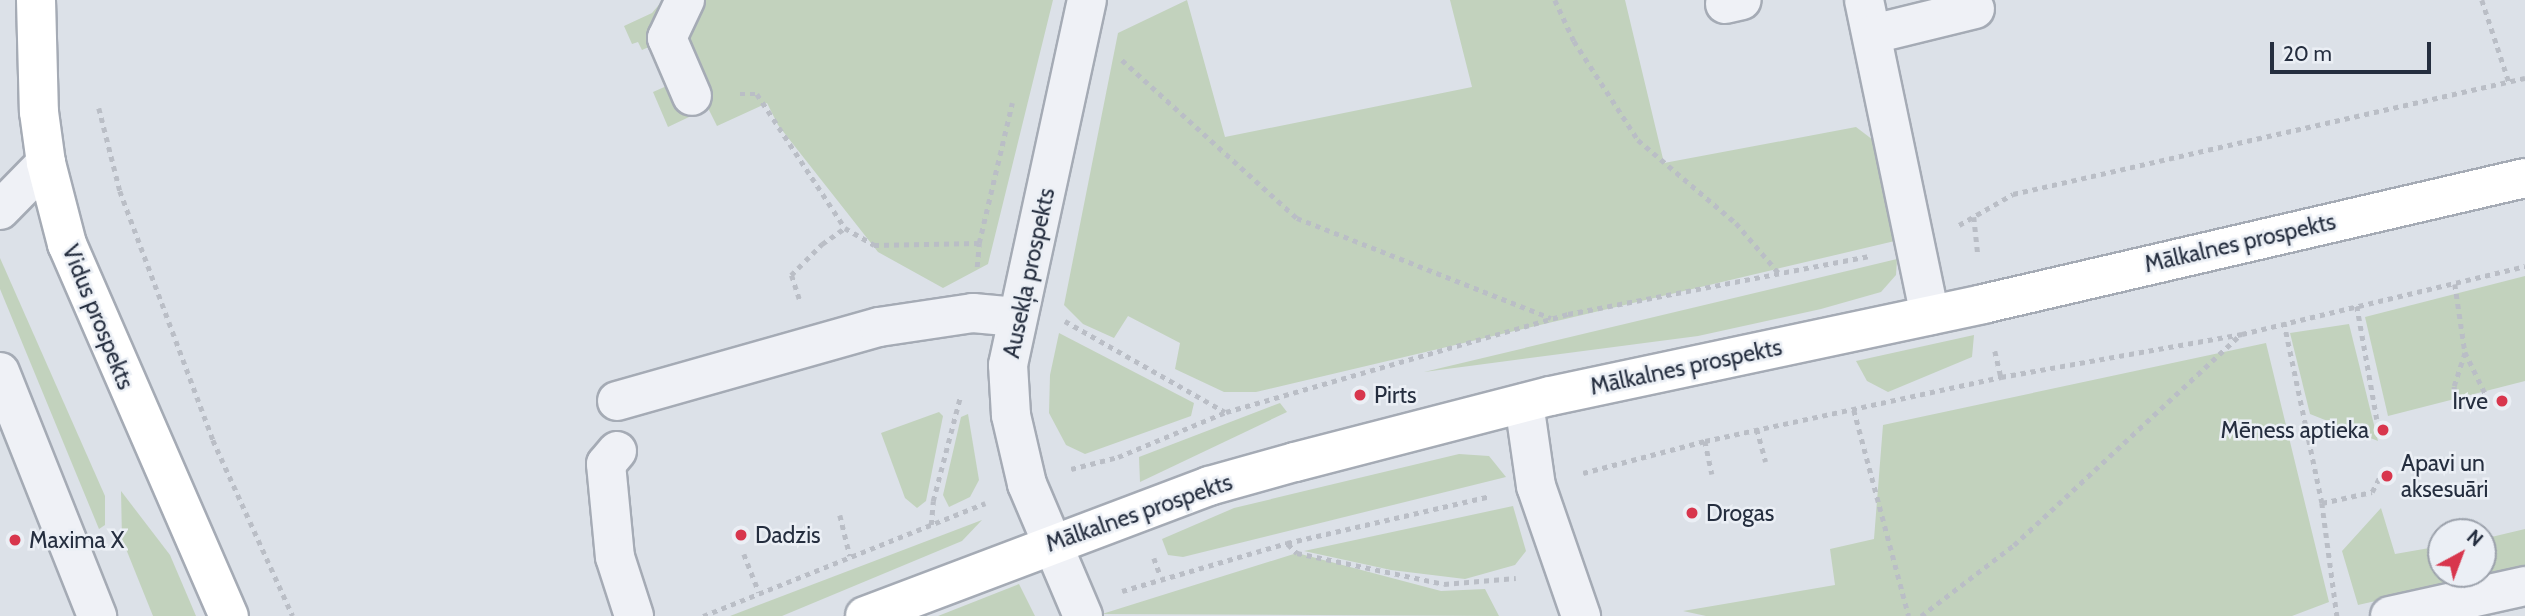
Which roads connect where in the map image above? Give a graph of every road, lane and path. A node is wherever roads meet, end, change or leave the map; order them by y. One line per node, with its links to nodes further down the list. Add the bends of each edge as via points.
1 (36, 0): 14 (main road, Vidus prospekts, via 39,112)
2 (685, 0): 12 (street, via 667,38)
3 (1087, 0): 25 (street, Ausekļa prospekts)
4 (1555, 0): 20 (path, via 1574,41 1638,140 1736,223)
5 (2482, 0): 10 (path)
6 (1975, 9): 7 (street)
7 (1869, 17): 18 (street)
8 (1116, 53): 26 (path, via 1297,218)
9 (2525, 78): 10 (path)
10 (2509, 82): 18 (path, via 2013,194)
11 (1014, 95): 17 (path, via 979,243 874,245)
12 (692, 96): 17 (path, via 757,94)
13 (99, 108): 61 (path, via 120,191 213,440)
14 (46, 163): 16 (street); 60 (main road, Vidus prospekts, via 67,244)
15 (2525, 178): 23 (main road, Mālkalnes prospekts)
16 (0, 210)
17 (845, 228): 29 (path, via 791,275)
18 (1918, 246): 20 (path); 23 (street)
19 (2525, 265): 21 (path)
20 (1779, 273): 26 (path)
21 (2455, 284): 22 (path); 30 (path)
22 (2357, 306): 27 (path); 39 (path)
23 (1930, 315): 35 (main road, Mālkalnes prospekts)
24 (1056, 316): 38 (path)
25 (1017, 317): 29 (street, via 973,313 879,327); 46 (street, Ausekļa prospekts, via 1008,365 1011,415)
26 (1552, 318): 38 (path)
27 (2284, 322): 28 (path); 48 (path)
28 (2242, 334): 37 (path, via 2001,377); 68 (path, via 2014,545)
29 (814, 345): 34 (street)
30 (2465, 352): 33 (path); 36 (path, via 2454,386)
31 (0, 372): 59 (street)
32 (962, 392): 50 (path, via 933,500)
33 (2486, 395)
34 (617, 401)
35 (1524, 402): 47 (street); 52 (main road, Mālkalnes prospekts, via 1209,486)
36 (2455, 402)
37 (1854, 410): 40 (path); 67 (path)
38 (1226, 412): 46 (path, via 1118,457)
39 (2377, 419)
40 (1757, 429): 41 (path); 43 (path)
41 (1705, 441): 44 (path); 47 (path)
42 (617, 451): 62 (street, via 606,464 615,557)
43 (1766, 461)
44 (1712, 474)
45 (2381, 474): 48 (path, via 2372,492)
46 (1027, 484): 50 (path); 52 (street, Ausekļa prospekts)
47 (1521, 489): 51 (path); 55 (street)
48 (2322, 503): 69 (path)
49 (840, 515): 54 (path)
50 (931, 526): 54 (path)
51 (1287, 543): 55 (path, via 1297,553 1444,584); 56 (path)
52 (1051, 544): 64 (main road, Mālkalnes prospekts); 65 (street, Ausekļa prospekts)
53 (744, 554): 58 (path)
54 (850, 556): 58 (path)
55 (1568, 574): 66 (street)
56 (1161, 577)
57 (2525, 586): 70 (street)
58 (759, 592): 63 (path)
59 (97, 616)
60 (229, 616)
61 (293, 616)
62 (634, 616)
63 (703, 616)
64 (865, 616)
65 (1083, 616)
66 (1581, 616)
67 (1909, 616)
68 (1921, 616)
69 (2337, 616)
70 (2390, 616)

